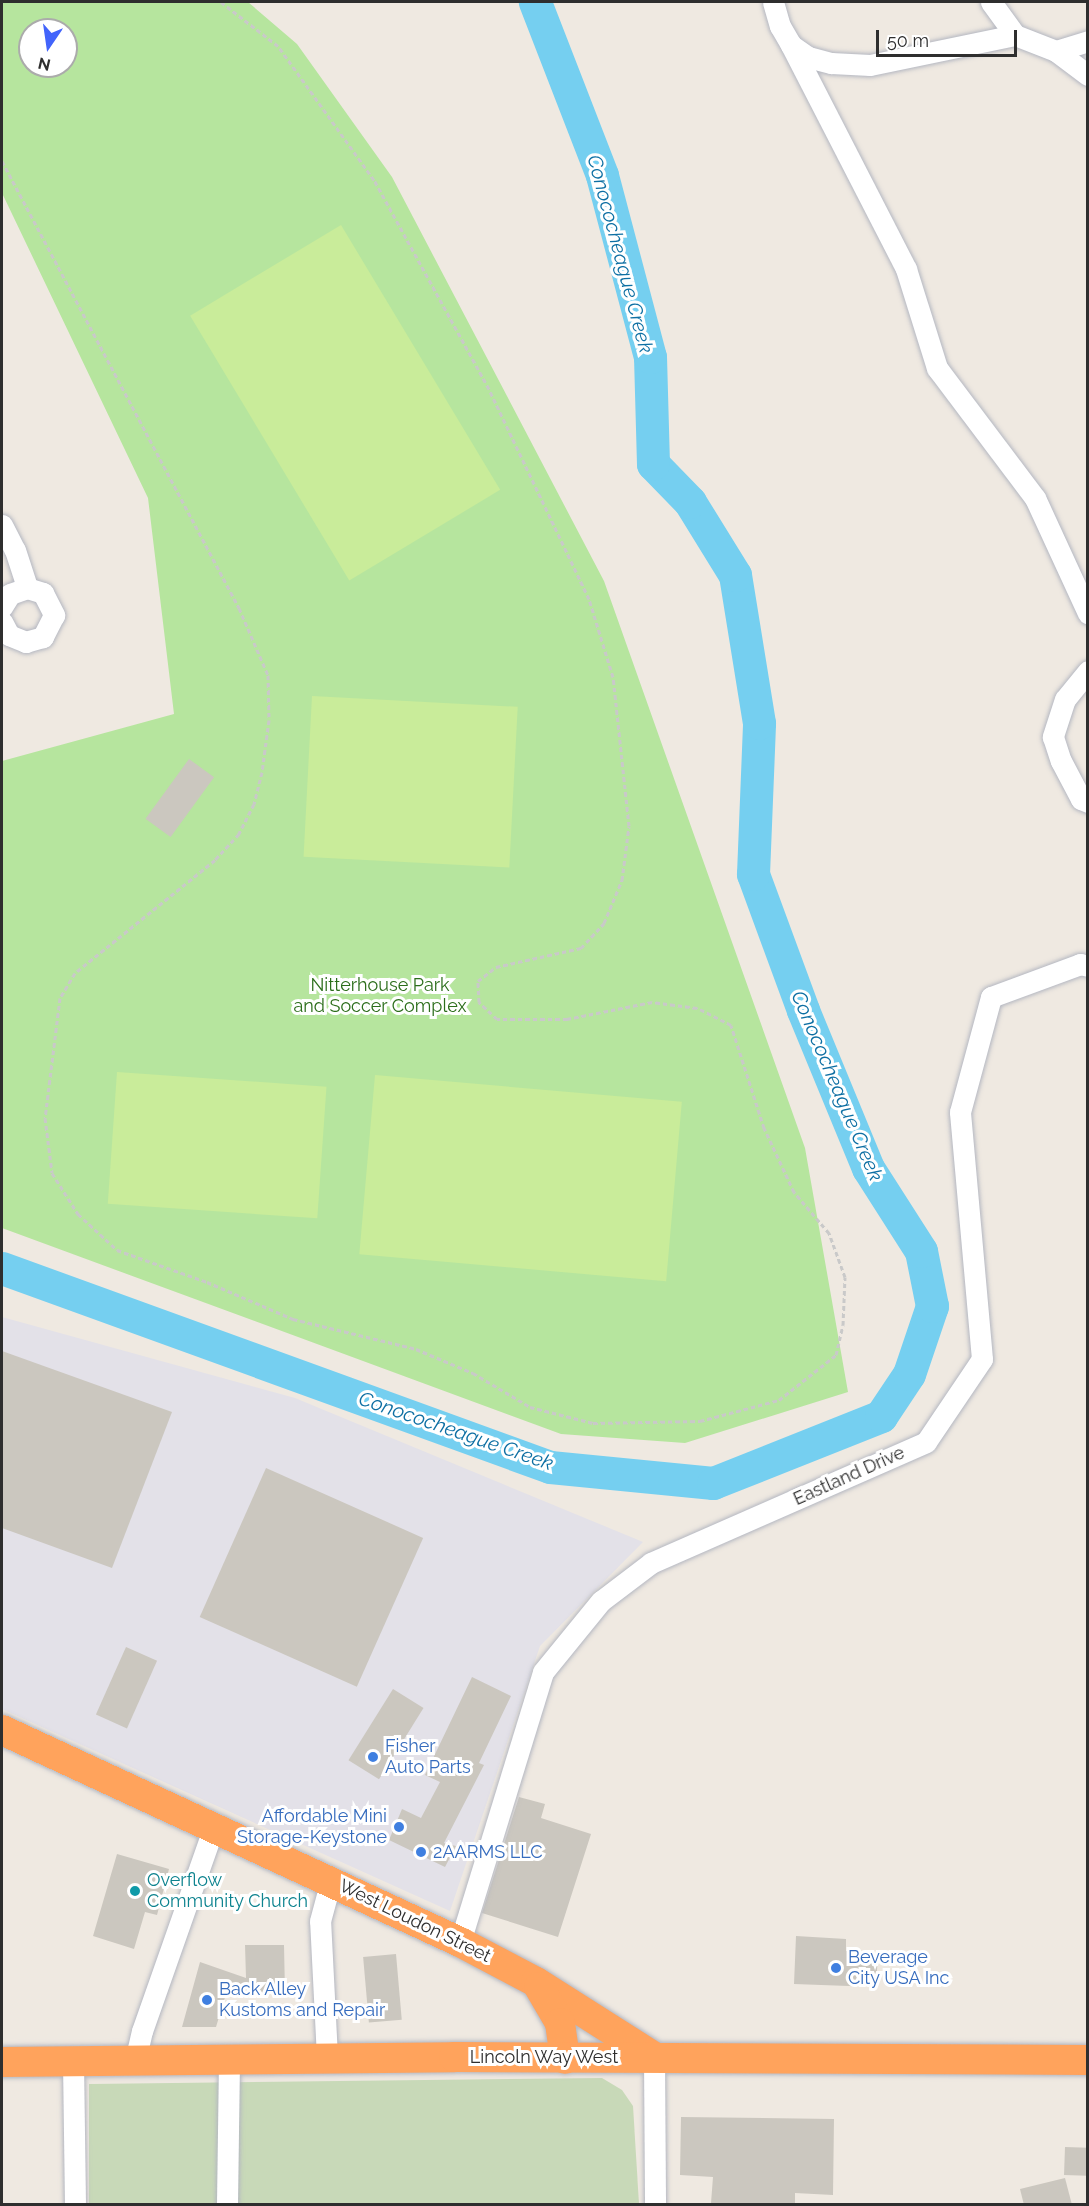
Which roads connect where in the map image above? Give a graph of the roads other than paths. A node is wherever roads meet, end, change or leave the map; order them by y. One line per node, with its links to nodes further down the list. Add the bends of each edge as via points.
1 (773, 2): 5 (street)
2 (991, 2): 3 (street)
3 (1015, 35): 5 (street, via 870,65 831,63 808,57); 6 (street)
4 (1088, 41): 6 (street)
5 (791, 45): 11 (street, via 906,269 937,368 991,434 1035,498)
6 (1056, 51): 7 (street)
7 (1088, 75)
8 (2, 525): 9 (street)
9 (27, 588): 10 (street, via 10,594); 12 (street, via 43,593 53,606 49,631 26,642 9,635)
10 (2, 607)
11 (1086, 607)
12 (2, 622)
13 (1088, 671): 14 (street, via 1065,699 1053,737)
14 (1078, 777): 15 (street, via 1082,799)
15 (1088, 802)
16 (1088, 966): 20 (street, Eastland Drive, via 1080,964 991,997 960,1112 982,1359 926,1442 651,1563 601,1601 543,1672)
17 (2, 1730): 18 (highway, West Loudon Street)
18 (214, 1826): 19 (highway, West Loudon Street); 28 (street)
19 (331, 1880): 20 (highway, West Loudon Street); 22 (street, via 320,1921)
20 (460, 1942): 21 (highway, West Loudon Street)
21 (536, 1982): 23 (highway, West Loudon Street); 25 (highway, via 560,2023)
22 (327, 2057): 24 (highway, Lincoln Way West); 25 (highway, Lincoln Way West)
23 (654, 2057): 25 (highway, Lincoln Way West); 26 (highway, Lincoln Way West); 32 (street)
24 (229, 2058): 28 (highway, Lincoln Way West); 31 (street)
25 (565, 2059)
26 (1088, 2060)
27 (73, 2061): 28 (highway, Lincoln Way West); 29 (highway, Lincoln Way West); 30 (street)
28 (135, 2061)
29 (2, 2062)
30 (75, 2205)
31 (227, 2205)
32 (655, 2205)

